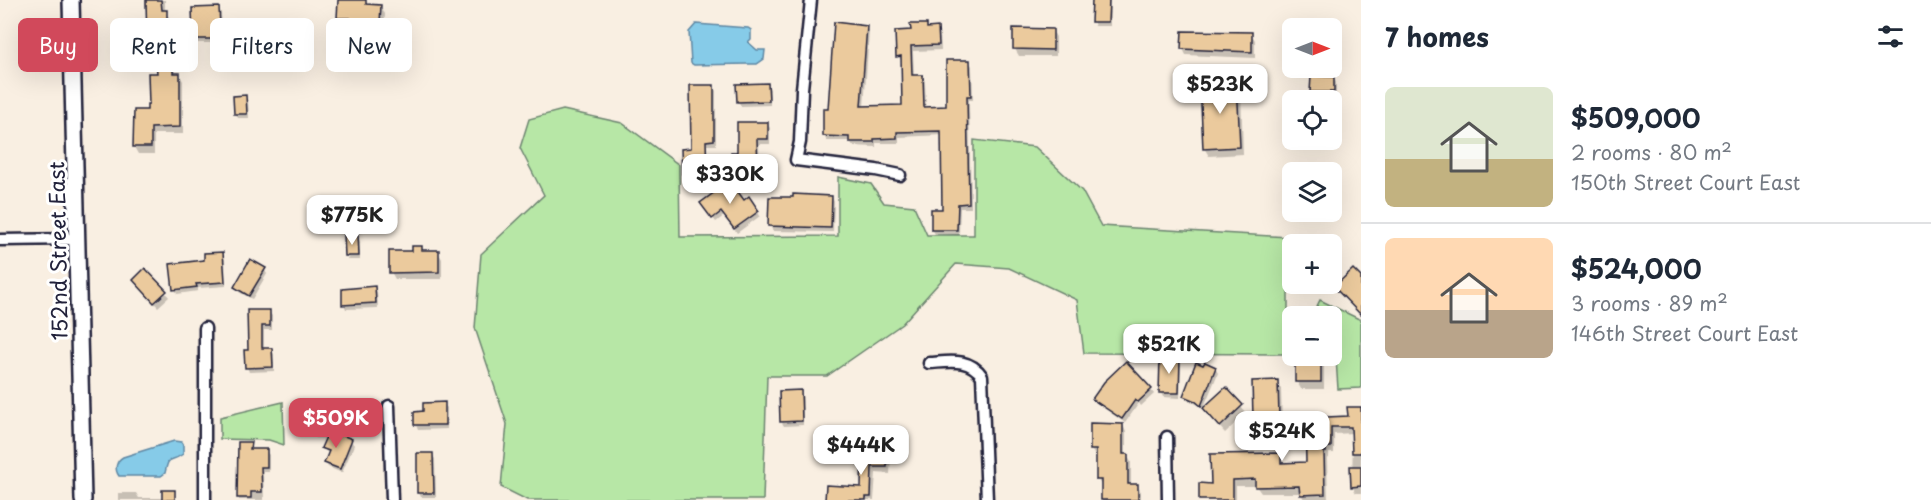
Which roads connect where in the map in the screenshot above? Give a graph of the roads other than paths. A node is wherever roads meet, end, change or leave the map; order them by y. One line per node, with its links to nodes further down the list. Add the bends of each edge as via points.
1 (71, 0): 4 (street, 152nd Street East)
2 (811, 0): 3 (street, via 796,160)
3 (900, 175)
4 (77, 239): 5 (street); 10 (street, 152nd Street East)
5 (0, 240)
6 (204, 328): 11 (street)
7 (929, 363): 13 (street, via 965,362 982,376)
8 (389, 406): 12 (street)
9 (1167, 437): 14 (street)
10 (83, 500)
11 (205, 500)
12 (392, 500)
13 (987, 500)
14 (1168, 500)

